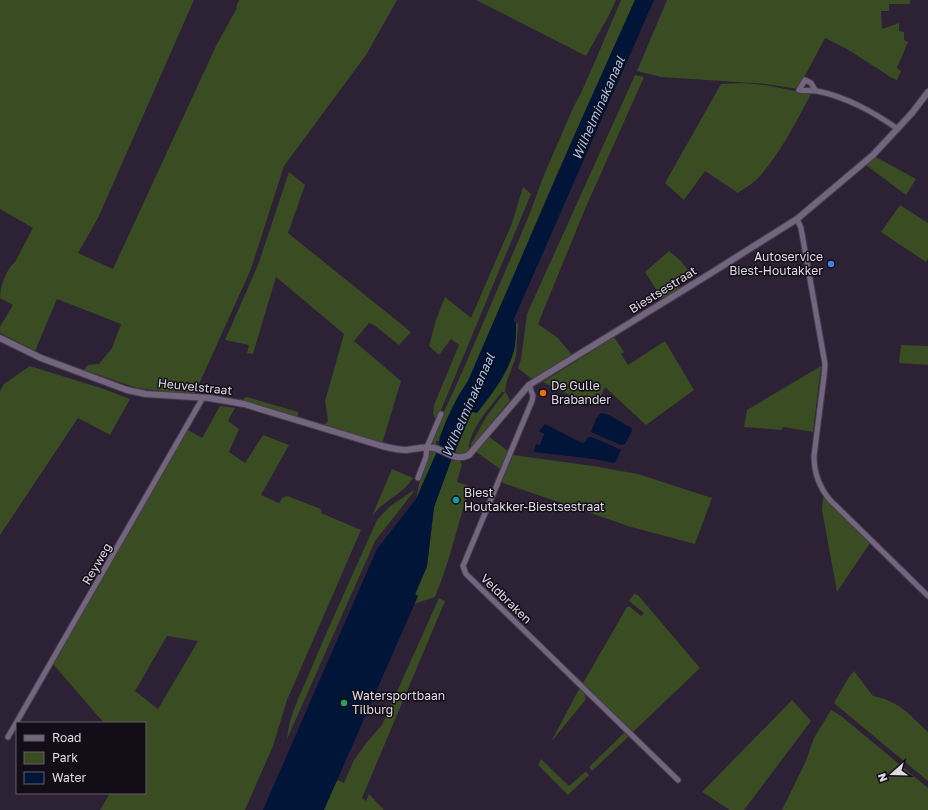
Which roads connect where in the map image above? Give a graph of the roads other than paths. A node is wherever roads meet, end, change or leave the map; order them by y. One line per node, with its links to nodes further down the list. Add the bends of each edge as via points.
1 (814, 90): 3 (street, via 840,96)
2 (928, 92): 3 (street, Biestsestraat)
3 (898, 129): 4 (street, Biestsestraat, via 873,155)
4 (797, 219): 6 (street, Biestsestraat); 12 (street, via 801,228 825,364 814,456 817,478 830,500)
5 (0, 338): 10 (street, Heuvelstraat, via 41,358 127,390 244,404)
6 (529, 385): 9 (street, Biestsestraat, via 469,454 456,457); 16 (street, Veldbraken, via 532,401 463,566 464,570)
7 (201, 401): 13 (street, Reyweg)
8 (441, 414): 9 (street)
9 (427, 447): 10 (street, Biestsestraat, via 405,450); 11 (street)
10 (392, 448)
11 (418, 478)
12 (928, 596)
13 (17, 722)
14 (16, 723): 15 (street, Reyweg)
15 (8, 737)
16 (678, 780)

